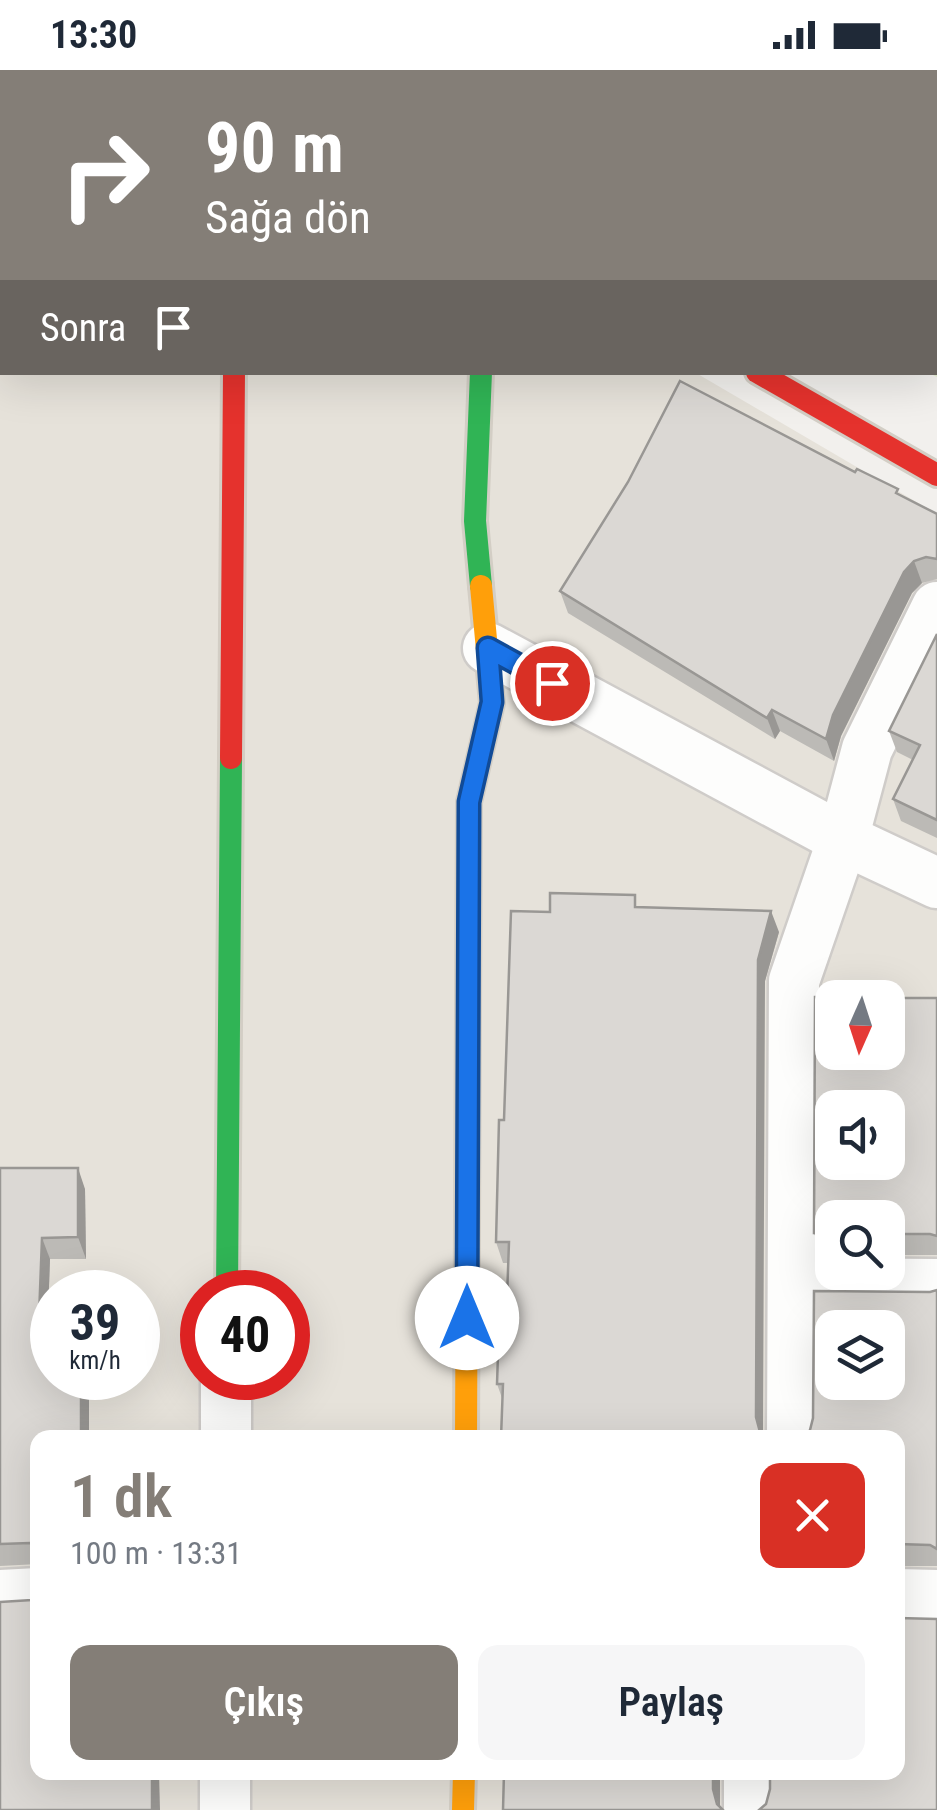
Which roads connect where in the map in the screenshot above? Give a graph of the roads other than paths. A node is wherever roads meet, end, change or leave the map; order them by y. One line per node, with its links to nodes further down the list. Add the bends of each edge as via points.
1 (234, 375): 9 (street)
2 (480, 375): 6 (street, via 475,521)
3 (762, 375): 4 (street)
4 (937, 476)
5 (937, 607): 7 (street, via 867,749)
6 (488, 648): 7 (street); 14 (street, via 492,702 469,802)
7 (843, 839): 8 (street); 10 (street, via 794,981)
8 (937, 883)
9 (227, 1270)
10 (794, 1284): 11 (street); 15 (street)
11 (937, 1284)
12 (226, 1400): 13 (street)
13 (226, 1430)
14 (466, 1430)
15 (792, 1430)
16 (30, 1593): 18 (street)
17 (905, 1594): 19 (street)
18 (0, 1595)
19 (937, 1595)
20 (225, 1780): 23 (street)
21 (464, 1780): 24 (street)
22 (749, 1780): 25 (street)
23 (225, 1810)
24 (464, 1810)
25 (749, 1810)

